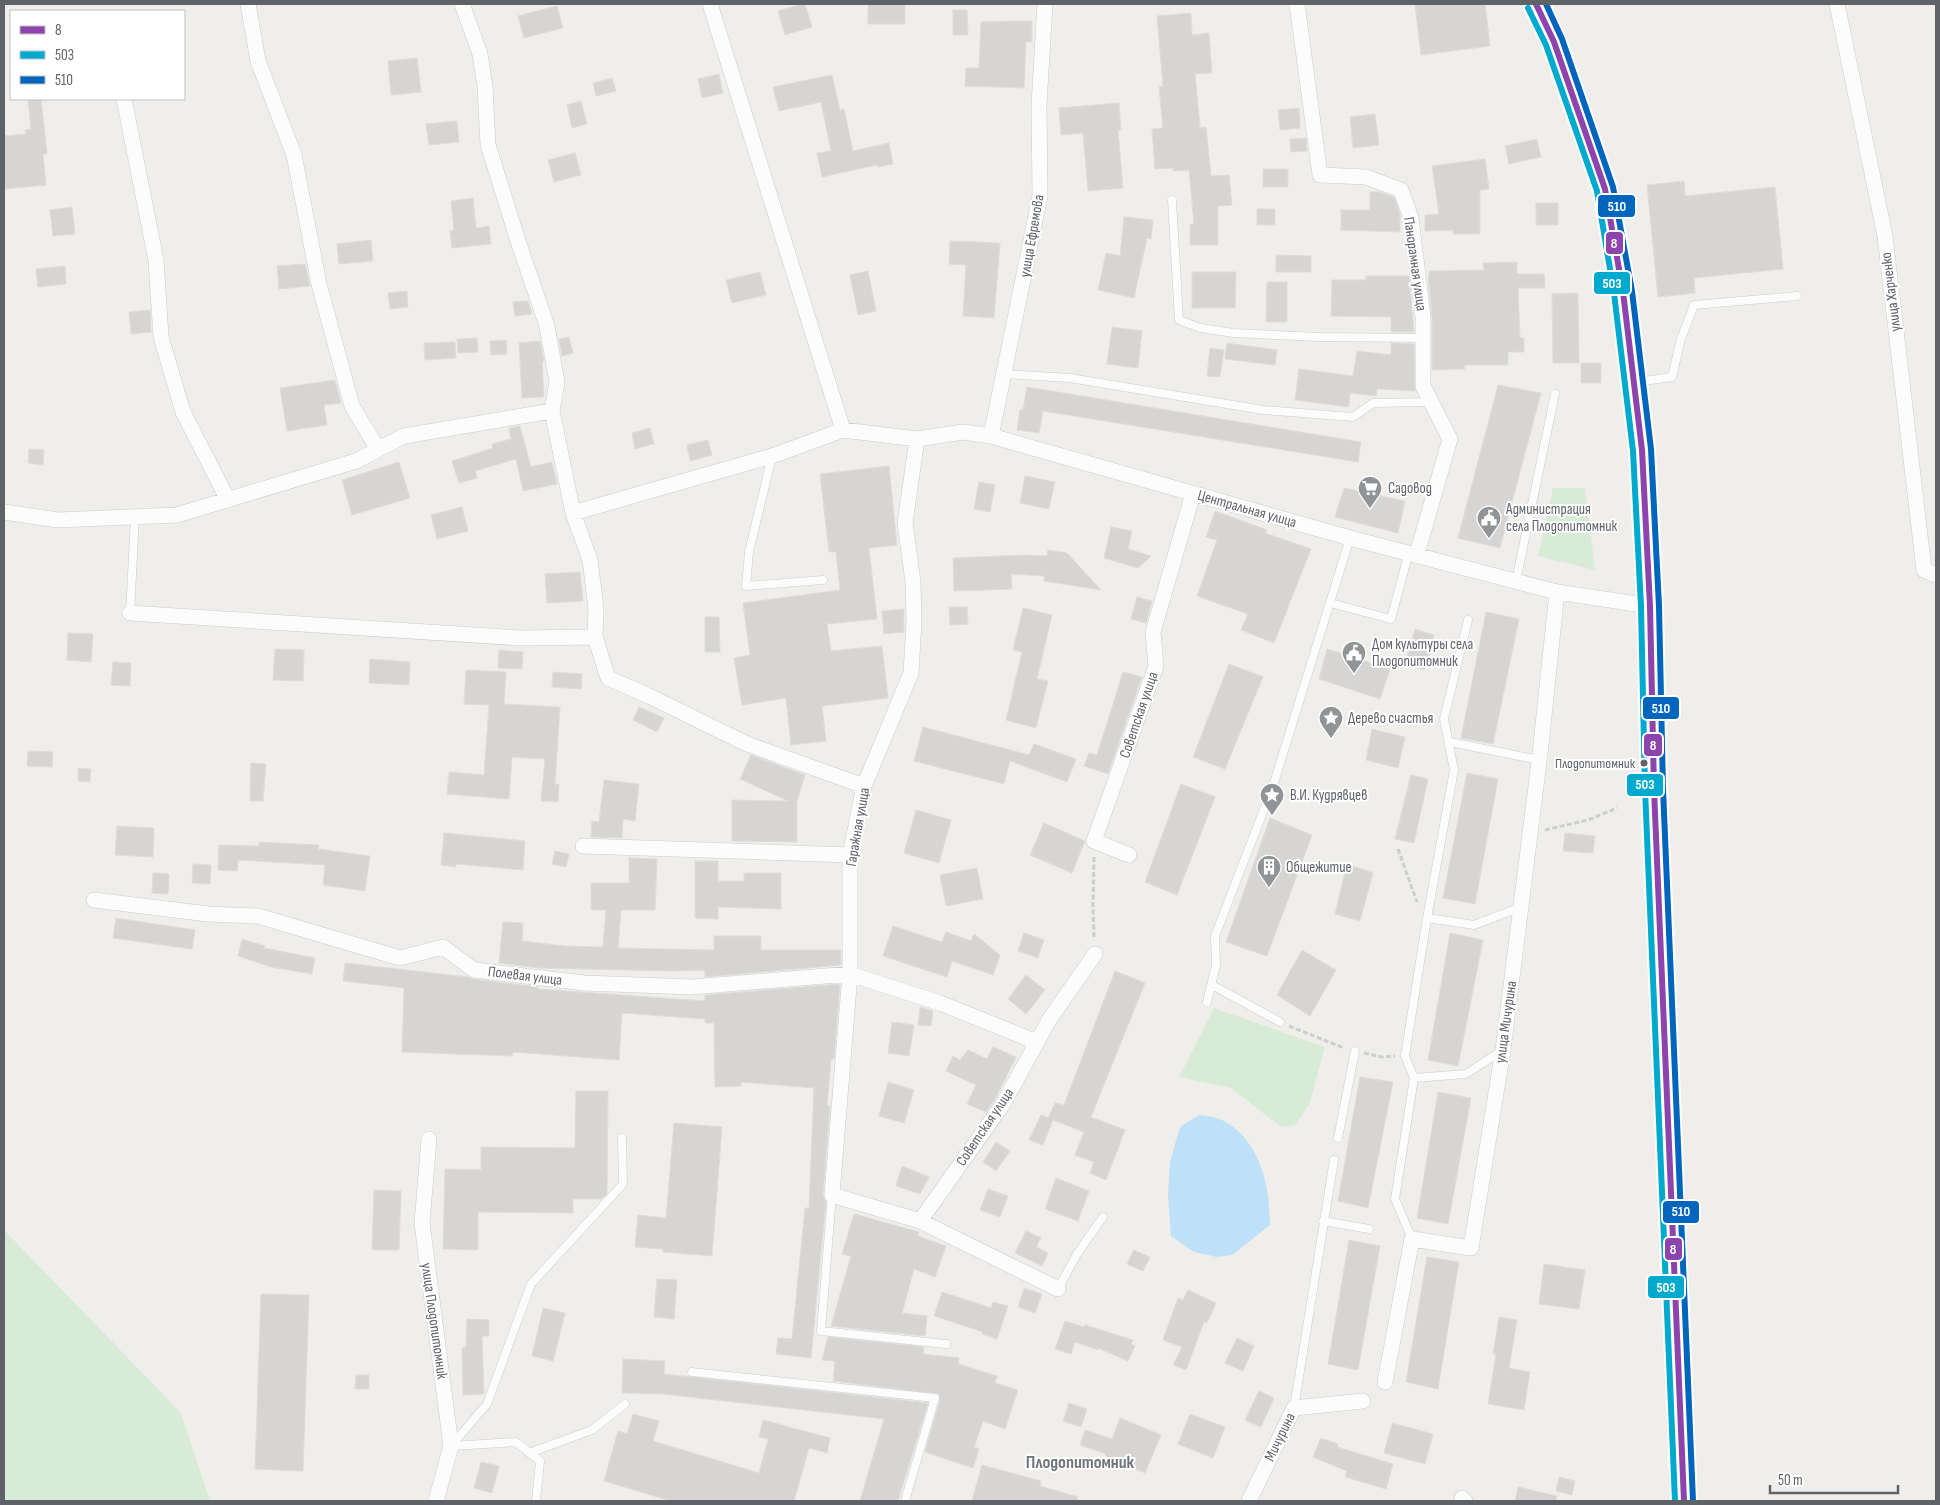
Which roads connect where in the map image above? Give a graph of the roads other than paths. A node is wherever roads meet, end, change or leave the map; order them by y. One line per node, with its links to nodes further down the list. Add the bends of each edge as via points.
1 (248, 4): 20 (street, via 258,61 294,155 319,284 352,406)
2 (462, 4): 16 (street, via 480,54 488,145 547,326 557,382)
3 (710, 4): 17 (street)
4 (1045, 4): 12 (street, улица Ефремова, via 1038,104 1040,196)
5 (1297, 4): 11 (street, Панорамная улица, via 1320,175 1366,177 1400,190 1410,218)
6 (1536, 4): 13 (main road, via 1554,42 1605,189)
7 (1837, 4): 29 (street, улица Харченко, via 1885,236 1924,570)
8 (124, 100): 23 (street, via 156,260 161,337 183,412)
9 (1172, 200): 11 (lane, via 1180,320 1200,328 1234,333)
10 (1797, 296): 13 (lane, via 1694,305 1672,377)
11 (1423, 338): 15 (street, Панорамная улица, via 1423,386)
12 (1004, 374): 15 (lane, via 1070,378 1263,410 1353,417 1373,403); 18 (street, улица Ефремова)
13 (1634, 382): 34 (main road, via 1642,450)
14 (1555, 394): 31 (lane)
15 (1432, 402): 28 (street, Панорамная улица, via 1450,439)
16 (552, 411): 20 (street, via 404,436); 25 (street)
17 (843, 430): 19 (street, Центральная улица); 21 (street)
18 (991, 436): 19 (street, Центральная улица, via 963,432); 22 (street, Центральная улица)
19 (917, 439): 40 (street, Гаражная улица, via 905,523 913,592 911,673)
20 (378, 449): 23 (street, via 356,461)
21 (772, 456): 25 (street); 30 (lane, via 748,552 746,586)
22 (1193, 494): 27 (street, Центральная улица); 42 (street, Советская улица, via 1153,632 1156,666 1094,841)
23 (228, 500): 26 (street, via 177,516)
24 (4, 512): 26 (street, via 58,520)
25 (573, 514): 37 (street, via 590,560 596,608)
26 (135, 517): 35 (lane)
27 (1350, 538): 28 (street, Центральная улица); 33 (lane)
28 (1413, 554): 31 (street, Центральная улица); 33 (lane, via 1391,619)
29 (1936, 575)
30 (823, 580)
31 (1516, 581): 32 (street, Центральная улица)
32 (1557, 592): 34 (street, Центральная улица); 39 (street, улица Мичурина)
33 (1330, 603): 49 (lane, via 1273,786 1215,936 1216,965)
34 (1650, 606): 79 (main road, via 1655,809)
35 (130, 613): 37 (street, via 520,638)
36 (1468, 620): 38 (lane, via 1444,719)
37 (595, 637): 40 (street, via 608,678 747,744)
38 (1450, 742): 39 (lane); 46 (lane, via 1454,770)
39 (1539, 760): 45 (street, улица Мичурина)
40 (864, 786): 43 (street, Гаражная улица)
41 (583, 846): 43 (street)
42 (1129, 855)
43 (850, 856): 48 (street, Гаражная улица)
44 (94, 900): 48 (street, Полевая улица, via 208,914 258,916 400,958 443,948 474,970 584,983 692,987)
45 (1521, 907): 46 (lane, via 1474,925); 53 (street, улица Мичурина)
46 (1427, 918): 55 (lane, via 1405,1056)
47 (1095, 954): 52 (street, Советская улица)
48 (850, 974): 52 (street, via 940,1003); 60 (street, Гаражная улица)
49 (1212, 985): 50 (lane); 51 (lane)
50 (1207, 1002)
51 (1280, 1022)
52 (1037, 1042): 62 (street, Советская улица, via 1003,1104)
53 (1503, 1050): 55 (lane, via 1466,1074); 65 (street, улица Мичурина, via 1471,1248)
54 (1355, 1051): 58 (lane)
55 (1414, 1078): 65 (lane, via 1395,1200)
56 (429, 1138): 73 (street, улица Плодопитомник, via 422,1223)
57 (622, 1138): 73 (lane, via 623,1184 531,1284 487,1404)
58 (1338, 1138)
59 (1334, 1160): 63 (lane)
60 (832, 1195): 62 (street); 67 (lane, via 822,1331)
61 (1103, 1217): 66 (lane)
62 (920, 1221): 66 (street)
63 (1323, 1221): 64 (lane); 72 (lane)
64 (1369, 1229)
65 (1412, 1239): 69 (street)
66 (1058, 1289)
67 (946, 1344)
68 (692, 1372): 77 (lane, via 936,1398)
69 (1385, 1382)
70 (1363, 1401): 72 (street, Мичурина)
71 (625, 1404): 74 (lane, via 592,1430)
72 (1294, 1408): 78 (street, Мичурина)
73 (451, 1446): 74 (lane, via 516,1442); 75 (street, улица Плодопитомник)
74 (529, 1453): 76 (lane, via 540,1461)
75 (436, 1501)
76 (536, 1501)
77 (905, 1501)
78 (1249, 1501)
79 (1684, 1501)

